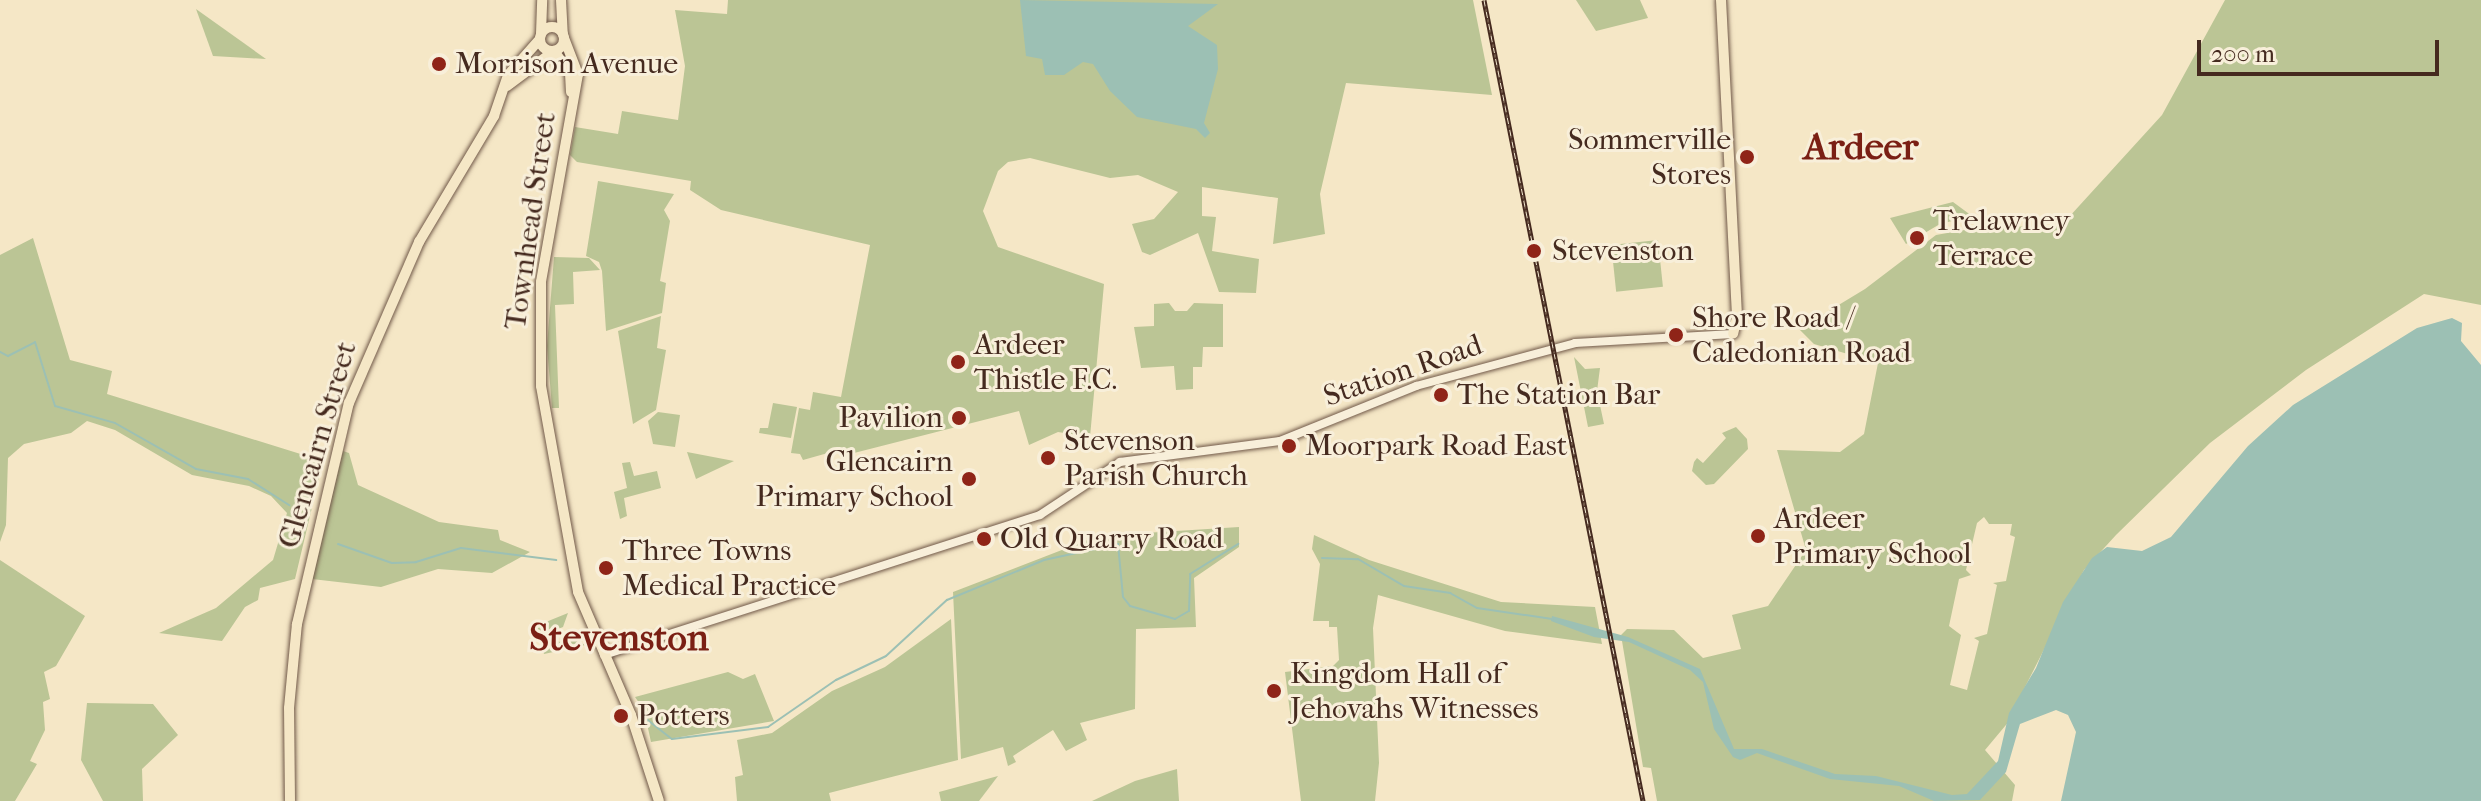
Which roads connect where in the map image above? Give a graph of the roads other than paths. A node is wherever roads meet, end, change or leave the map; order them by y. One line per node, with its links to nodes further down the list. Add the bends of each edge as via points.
1 (542, 0): 5 (main road)
2 (561, 0): 4 (main road, Townhead Street)
3 (1721, 0): 9 (main road, via 1737,317)
4 (563, 36): 5 (main road, via 551,27); 6 (main road, Glencairn Street); 8 (main road, Townhead Street, via 578,68)
5 (540, 37): 6 (main road); 7 (main road, Glencairn Street, via 517,61)
6 (554, 51): 7 (main road, Glencairn Street); 8 (main road, Townhead Street, via 570,73)
7 (507, 86): 11 (main road, Glencairn Street, via 419,242 349,403 297,624 289,708)
8 (572, 98): 10 (main road, Townhead Street, via 538,328 541,386 565,540 578,592)
9 (1733, 334): 10 (street, Station Road, via 1565,345 1416,386 1258,446 1120,462 1040,515)
10 (604, 655): 12 (main road, Townhead Street)
11 (290, 801)
12 (659, 801)

